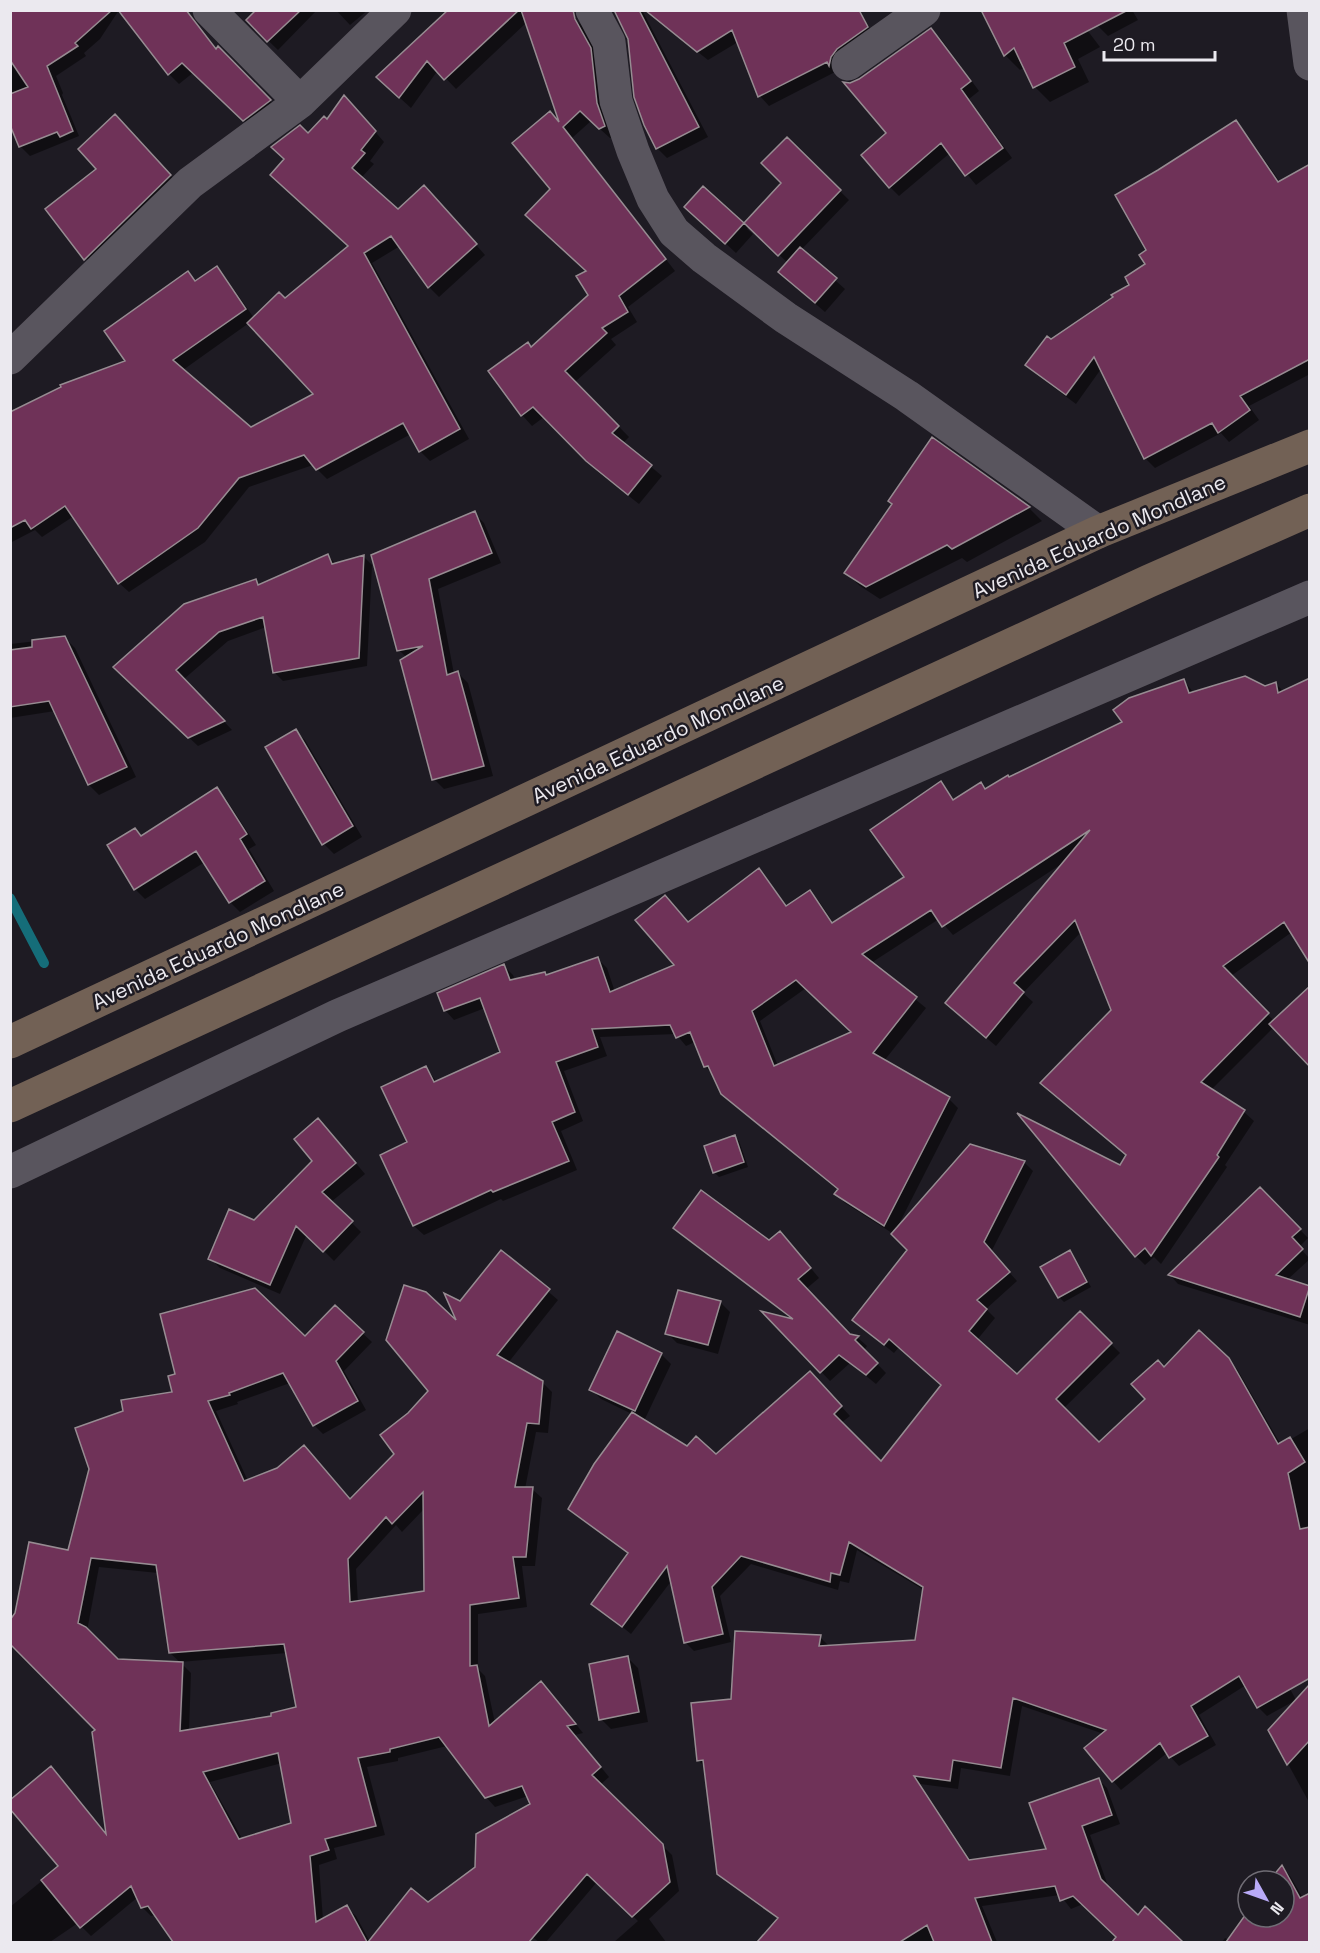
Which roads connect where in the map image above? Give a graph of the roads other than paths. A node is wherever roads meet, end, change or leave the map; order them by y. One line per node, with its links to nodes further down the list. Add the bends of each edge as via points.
1 (209, 10): 8 (street)
2 (395, 10): 8 (street)
3 (592, 10): 12 (street, via 609,42 616,101 633,151 653,199 674,232 786,318 907,396)
4 (924, 10): 6 (street)
5 (1303, 10): 7 (street)
6 (848, 64)
7 (1310, 64)
8 (300, 102): 9 (street, via 190,183)
9 (10, 358)
10 (1310, 446): 12 (main road, Avenida Eduardo Mondlane)
11 (1310, 510): 15 (main road)
12 (1098, 532): 14 (main road, Avenida Eduardo Mondlane)
13 (1310, 597): 16 (street, via 337,1016)
14 (10, 1042)
15 (10, 1106)
16 (10, 1172)

